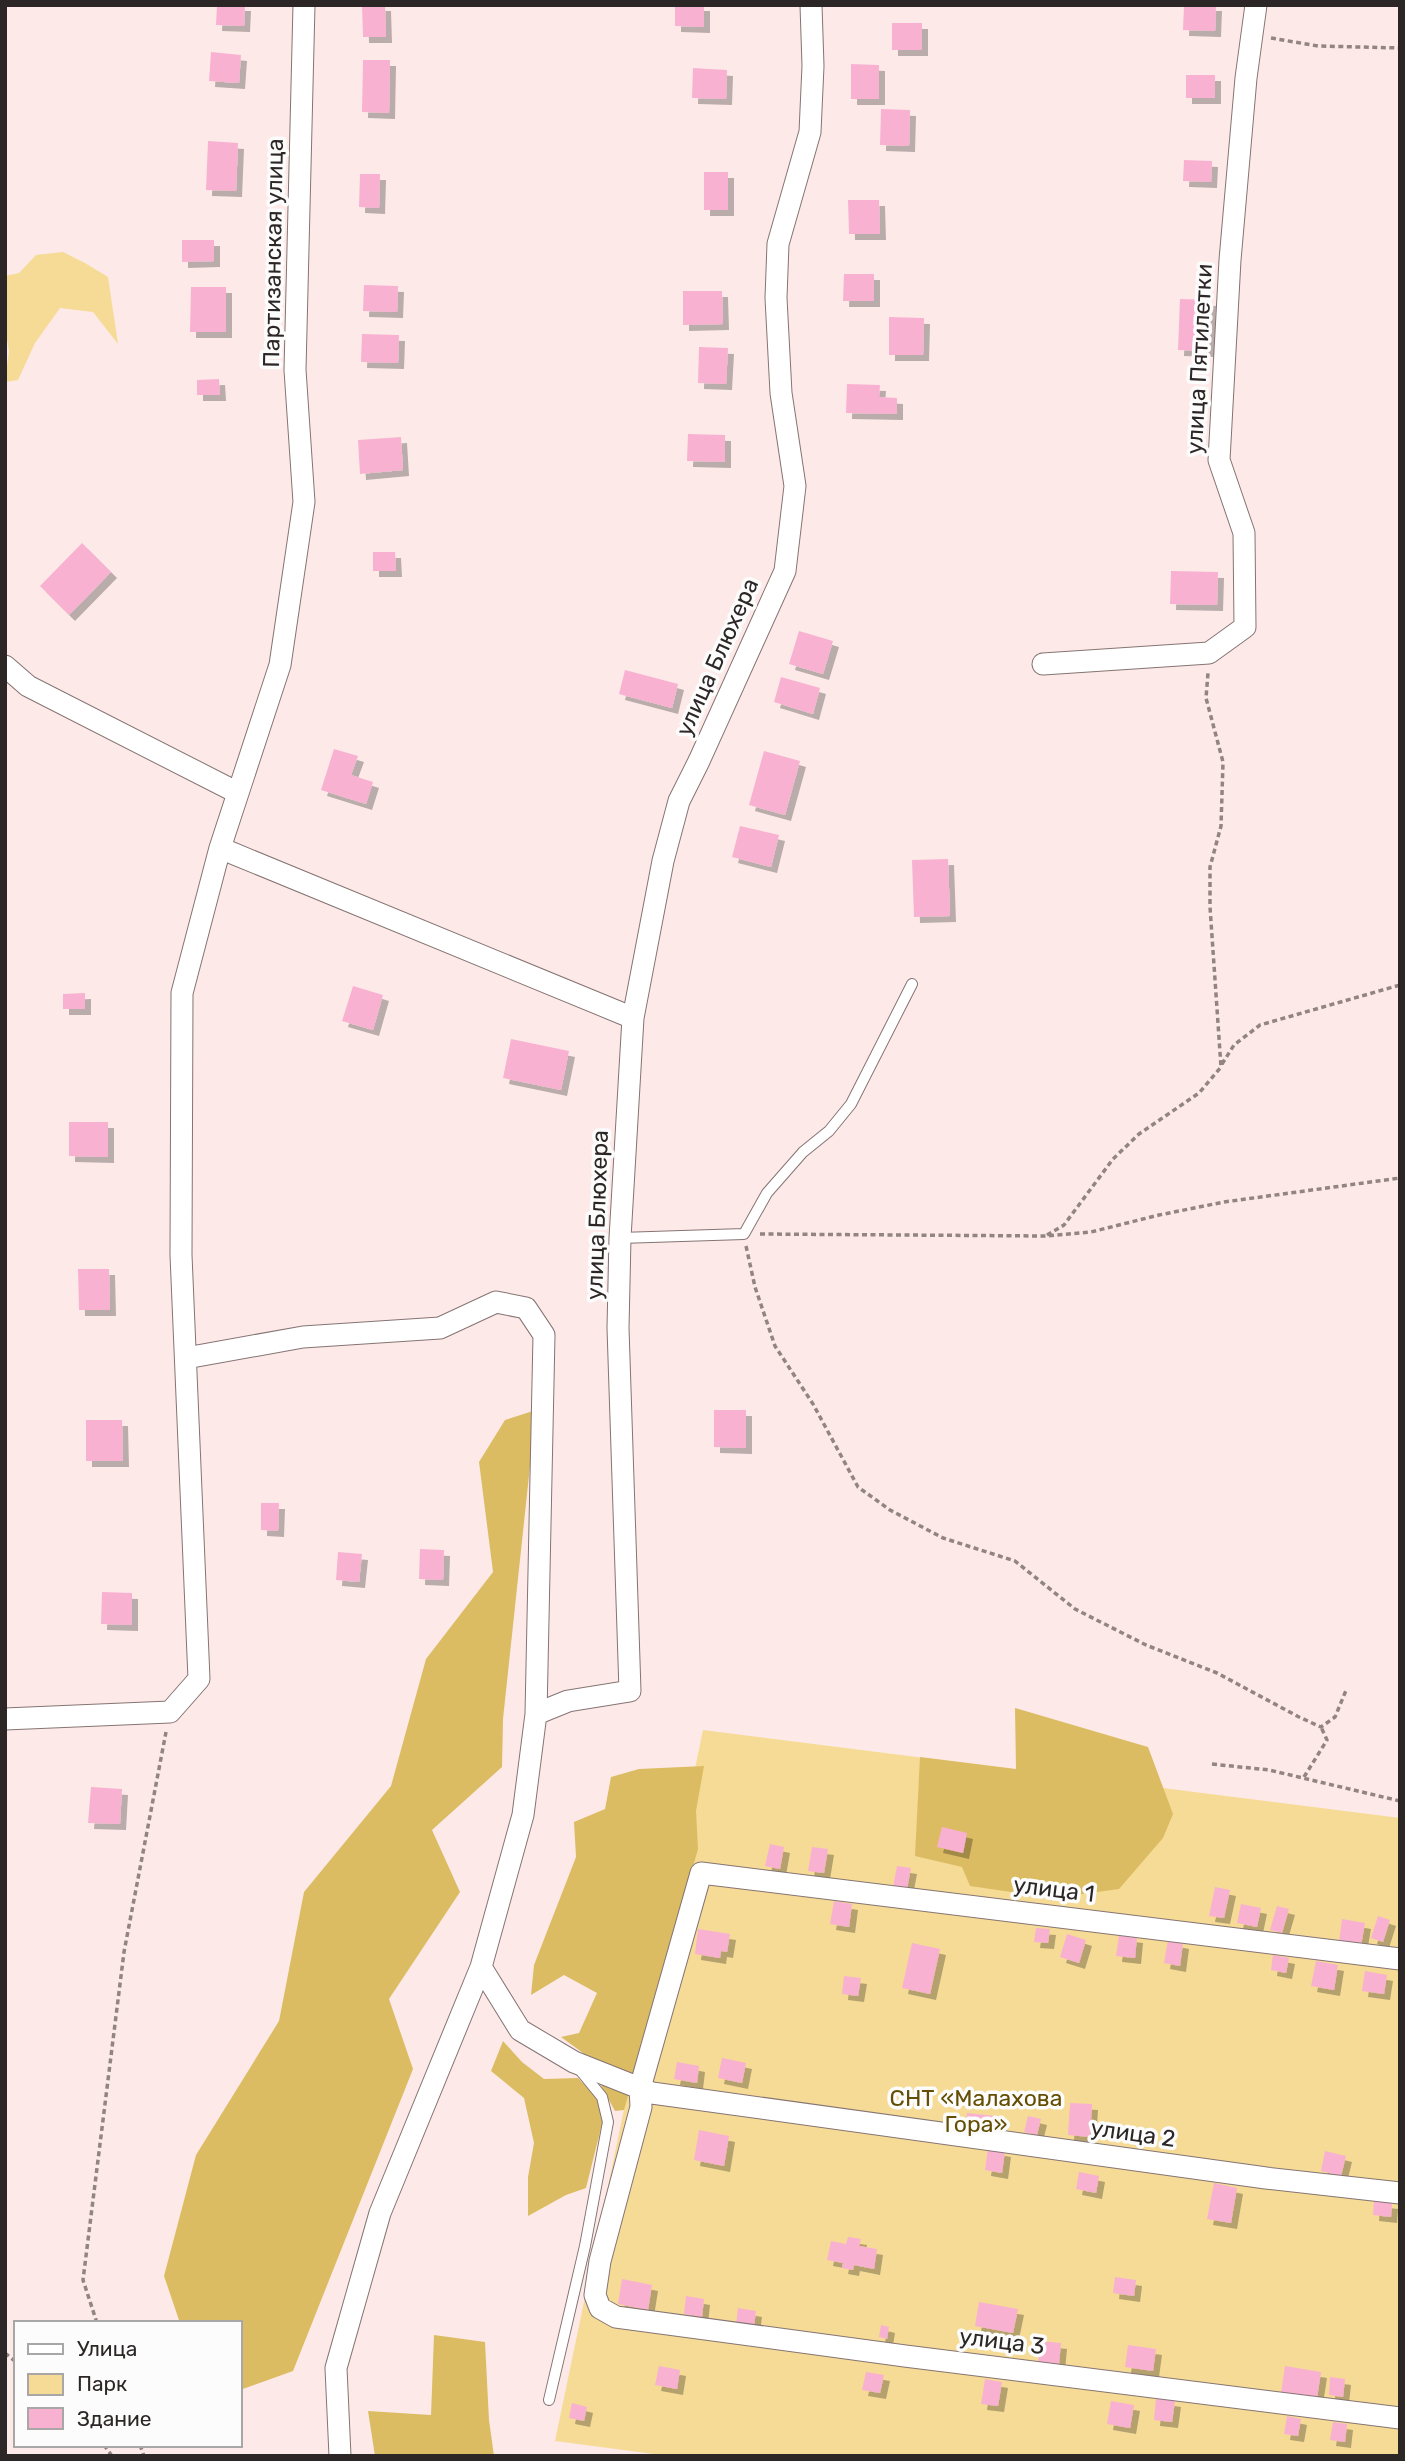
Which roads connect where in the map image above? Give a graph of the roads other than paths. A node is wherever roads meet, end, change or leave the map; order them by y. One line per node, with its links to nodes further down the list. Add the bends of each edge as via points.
1 (304, 5): 6 (street, Партизанская улица, via 296,370 304,502 280,666)
2 (811, 5): 9 (street, улица Блюхера, via 810,132 778,244 781,393 795,486 785,570 679,801)
3 (1256, 5): 4 (street, улица Пятилетки, via 1230,260 1219,460 1244,533 1245,627 1209,653)
4 (1043, 664)
5 (5, 666): 6 (street, via 28,686)
6 (238, 793): 7 (street, Партизанская улица)
7 (220, 848): 9 (street); 11 (street, Партизанская улица, via 182,993 181,1255)
8 (912, 984): 10 (lane, via 851,1104 767,1193 744,1234)
9 (633, 1018): 10 (street, улица Блюхера)
10 (620, 1238): 12 (street, улица Блюхера, via 618,1328 630,1691 568,1701)
11 (186, 1358): 12 (street, via 303,1337 440,1328 496,1302 526,1308 544,1335); 13 (street, Партизанская улица, via 199,1679 170,1713)
12 (536, 1714): 15 (street, via 523,1815)
13 (5, 1719)
14 (1400, 1959): 17 (street, улица 1, via 701,1873)
15 (481, 1967): 16 (street, улица 2, via 520,2030); 21 (street, via 380,2213 336,2368)
16 (574, 2062): 17 (street, улица 2); 19 (lane, via 602,2097 608,2122)
17 (646, 2091): 18 (street, улица 2); 20 (street, улица 3, via 595,2295 600,2308 616,2317)
18 (1400, 2193)
19 (549, 2400)
20 (1400, 2418)
21 (340, 2456)

